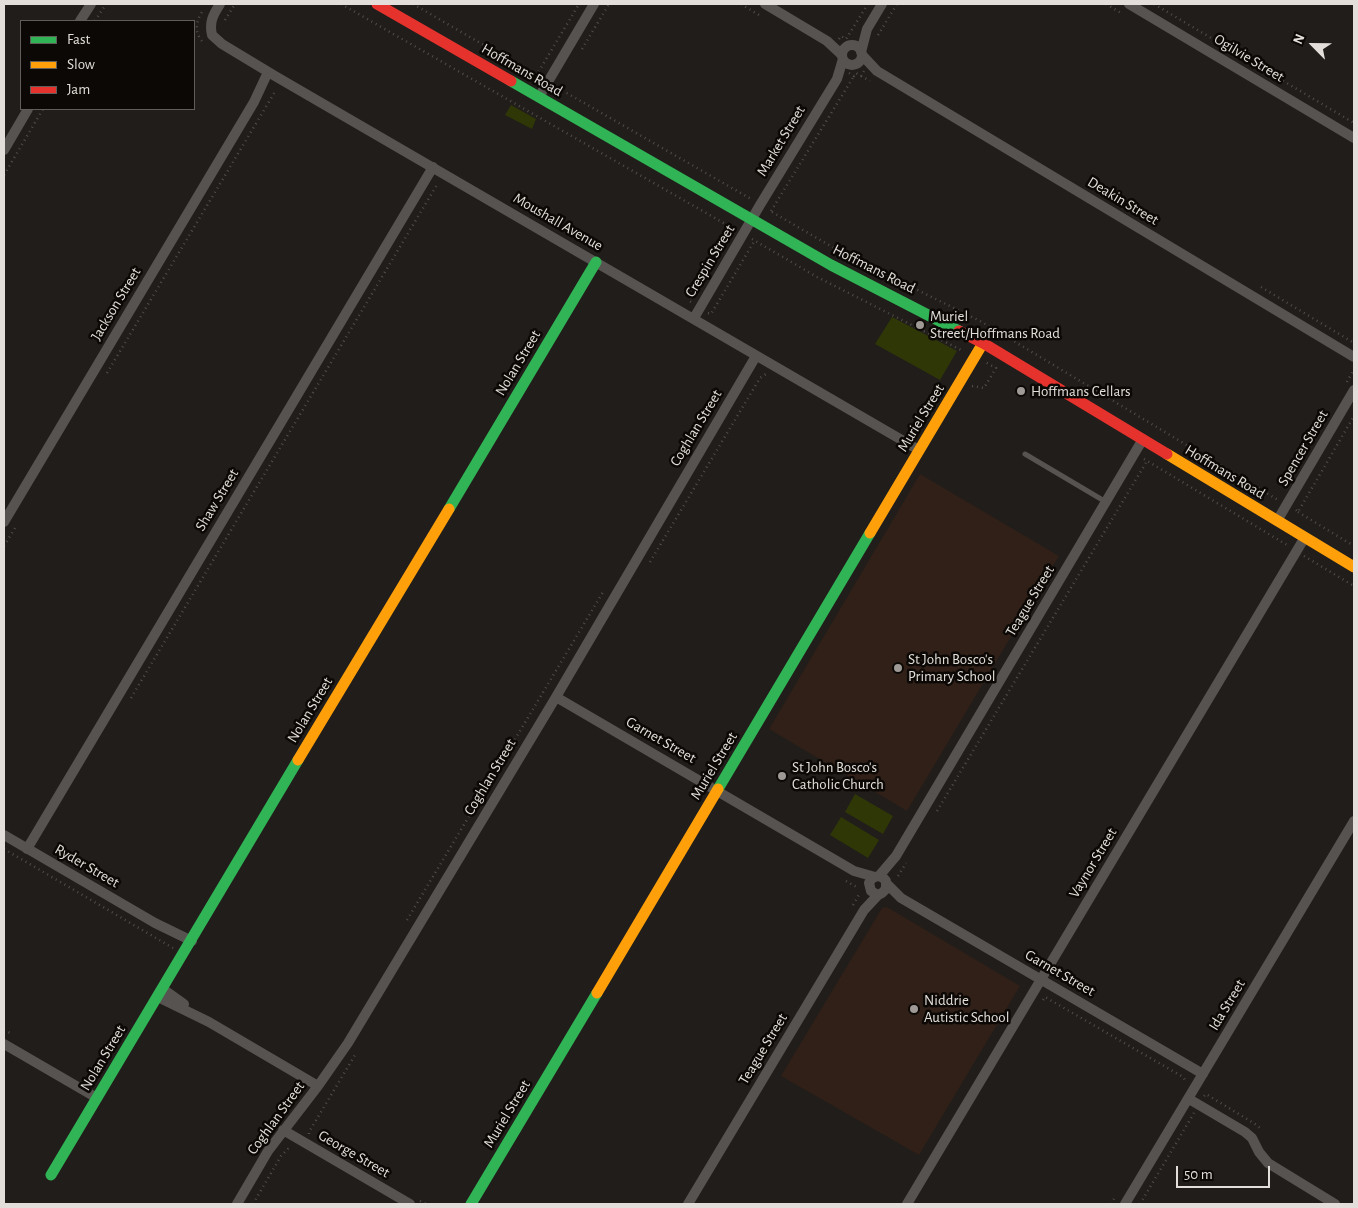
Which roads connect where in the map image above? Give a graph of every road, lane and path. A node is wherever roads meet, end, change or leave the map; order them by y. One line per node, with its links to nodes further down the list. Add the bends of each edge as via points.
1 (91, 4): 15 (street)
2 (106, 4): 16 (path)
3 (220, 4): 22 (street, Moushall Avenue, via 210,26 212,35)
4 (341, 4): 40 (path)
5 (376, 4): 28 (street, Hoffmans Road)
6 (413, 4): 23 (path)
7 (580, 4): 23 (path)
8 (594, 4): 25 (street)
9 (765, 4): 19 (street)
10 (868, 4): 17 (path)
11 (882, 4): 19 (street, Market Street)
12 (897, 4): 18 (path)
13 (1129, 4): 32 (street, Ogilvie Street)
14 (1154, 4): 31 (path)
15 (81, 20)
16 (96, 20)
17 (850, 34)
18 (877, 37)
19 (851, 52): 20 (street, Market Street, via 860,60); 21 (street, Deakin Street); 24 (street, Market Street)
20 (854, 65): 21 (street, Deakin Street); 24 (street, Market Street)
21 (877, 71): 45 (street, Deakin Street)
22 (272, 74): 34 (street, Moushall Avenue); 60 (street, Jackson Street)
23 (536, 76): 25 (path)
24 (837, 79): 39 (street, Market Street)
25 (547, 82): 28 (street)
26 (558, 88): 37 (path, via 751,199)
27 (277, 89): 47 (path)
28 (539, 97): 39 (street, Hoffmans Road)
29 (27, 110): 33 (street)
30 (42, 110): 35 (path)
31 (1354, 123)
32 (1354, 138)
33 (4, 150)
34 (434, 167): 41 (street, Moushall Avenue); 76 (street, Shaw Street)
35 (4, 175)
36 (439, 182): 70 (path)
37 (756, 191)
38 (772, 212): 56 (path, via 842,252 982,322)
39 (752, 220): 40 (street, Crespin Street); 43 (street, Hoffmans Road, via 831,265)
40 (743, 234): 42 (street, Crespin Street); 44 (path)
41 (596, 262): 42 (street, Moushall Avenue); 83 (street, Nolan Street)
42 (694, 318): 46 (street, Moushall Avenue)
43 (983, 343): 50 (street, Hoffmans Road); 51 (street, Muriel Street)
44 (965, 352)
45 (1354, 357)
46 (754, 360): 51 (street, Moushall Avenue); 65 (path, via 766,374 760,378); 69 (street, Coghlan Street)
47 (105, 377)
48 (1354, 390): 56 (street, Spencer Street)
49 (1354, 416): 57 (path)
50 (1143, 439): 53 (street, Teague Street); 59 (street, Hoffmans Road)
51 (920, 450): 71 (street, Muriel Street)
52 (1025, 454): 55 (lane)
53 (1135, 454): 54 (path); 55 (street, Teague Street)
54 (1147, 460): 64 (path); 72 (path)
55 (1107, 502): 80 (street, Teague Street)
56 (1287, 505): 57 (path); 59 (street, Spencer Street)
57 (1298, 512): 63 (path)
58 (19, 521): 62 (path)
59 (1277, 521): 61 (street, Hoffmans Road)
60 (4, 522)
61 (1305, 537): 64 (street, Vaynor Street); 66 (street, Hoffmans Road)
62 (4, 546)
63 (1354, 546)
64 (1296, 551): 67 (path); 85 (street, Vaynor Street)
65 (648, 565)
66 (1354, 567)
67 (1354, 586)
68 (604, 591): 82 (path)
69 (556, 697): 71 (street, Garnet Street); 94 (street, Coghlan Street, via 353,1034)
70 (130, 700)
71 (717, 790): 80 (street, Garnet Street); 107 (street, Muriel Street)
72 (933, 817)
73 (1354, 821): 92 (street, Ida Street)
74 (4, 835): 76 (street, Ryder Street)
75 (4, 849): 84 (path, via 174,948)
76 (27, 849): 83 (street, Ryder Street)
77 (908, 860): 78 (path)
78 (898, 876)
79 (841, 878): 81 (path)
80 (878, 885): 85 (street, Garnet Street); 108 (street, Teague Street)
81 (858, 888)
82 (404, 926)
83 (190, 944): 86 (street, Nolan Street)
84 (174, 951)
85 (1041, 980): 92 (street, Garnet Street); 109 (street, Vaynor Street)
86 (160, 992): 94 (street); 95 (street, Nolan Street)
87 (1040, 1005): 93 (path, via 1045,997)
88 (4, 1030): 89 (path)
89 (12, 1034)
90 (4, 1044): 95 (street)
91 (355, 1055): 100 (path, via 309,1132)
92 (1203, 1074): 96 (street, Ida Street)
93 (1185, 1080)
94 (318, 1086): 98 (street, Coghlan Street)
95 (97, 1098): 102 (street, Nolan Street)
96 (1189, 1099): 97 (street); 110 (street, Ida Street)
97 (1199, 1105): 99 (path, via 1206,1094); 111 (path); 112 (street, via 1245,1132 1268,1163)
98 (283, 1130): 103 (street, George Street); 104 (street, Coghlan Street)
99 (1261, 1130)
100 (311, 1137)
101 (292, 1149): 105 (path, via 281,1156)
102 (51, 1174)
103 (414, 1202): 106 (path)
104 (237, 1204)
105 (253, 1204)
106 (426, 1204)
107 (471, 1204)
108 (688, 1204)
109 (907, 1204)
110 (1125, 1204)
111 (1140, 1204)
112 (1334, 1204)

